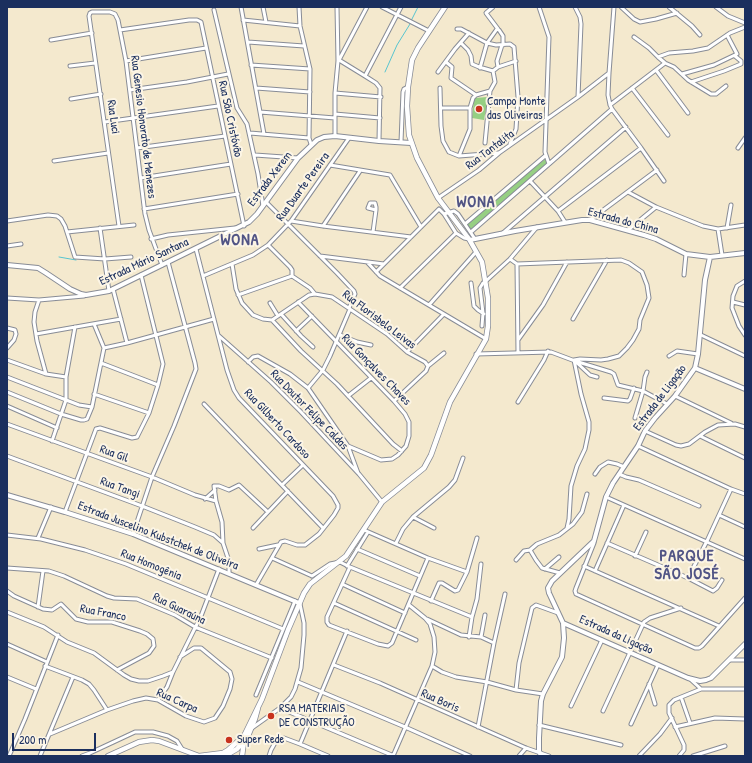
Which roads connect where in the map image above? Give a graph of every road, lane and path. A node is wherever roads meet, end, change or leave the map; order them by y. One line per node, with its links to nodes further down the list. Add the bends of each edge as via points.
1 (241, 7): 20 (street)
2 (263, 7): 21 (street)
3 (299, 7): 23 (street)
4 (337, 7): 43 (street)
5 (367, 7): 43 (street)
6 (382, 7): 19 (street)
7 (401, 7): 19 (street)
8 (445, 7): 28 (main road)
9 (493, 7): 26 (street, via 486,13)
10 (539, 7): 88 (street, via 549,37)
11 (575, 7): 75 (street, via 581,24)
12 (614, 7): 57 (street)
13 (621, 7): 18 (street, via 640,22)
14 (669, 7): 18 (street)
15 (716, 7): 22 (street, via 728,16)
16 (214, 10): 58 (street)
17 (92, 12): 27 (street, Rua Genesio Honorato de Menezes, via 113,12); 29 (street, Rua Luci, via 89,16)
18 (676, 13): 31 (street)
19 (397, 15): 28 (street); 60 (street)
20 (244, 20): 21 (street); 35 (street)
21 (266, 22): 23 (street)
22 (745, 23)
23 (300, 26): 39 (street)
24 (745, 27): 32 (street)
25 (457, 29): 30 (street)
26 (498, 29): 37 (street); 38 (street, via 502,36)
27 (120, 30): 40 (street, Rua São Cristóvão, via 195,19 200,22); 44 (street, Rua Genesio Honorato de Menezes)
28 (429, 31): 64 (main road, via 414,54)
29 (92, 33): 34 (street); 47 (street, Rua Luci)
30 (469, 33): 36 (street); 37 (street)
31 (700, 35)
32 (727, 35): 41 (street); 42 (street, via 708,48)
33 (634, 37): 42 (street)
34 (50, 40)
35 (248, 42): 39 (street); 49 (street)
36 (461, 43): 46 (street); 52 (street, via 468,50 472,64)
37 (487, 43): 38 (street); 52 (street)
38 (502, 45): 45 (street, via 514,46); 51 (street)
39 (304, 46): 53 (street)
40 (206, 48): 44 (street); 61 (street, Rua São Cristóvão)
41 (736, 54): 59 (street, via 714,65); 62 (street, via 740,64)
42 (658, 57): 48 (street)
43 (339, 60): 60 (street); 71 (street)
44 (126, 61): 68 (street, Rua Genesio Honorato de Menezes)
45 (516, 61): 51 (street); 104 (street, via 517,124)
46 (446, 62): 56 (street); 73 (street, via 452,67 451,78)
47 (95, 63): 50 (street); 72 (street, Rua Luci)
48 (665, 63): 54 (street); 59 (street)
49 (251, 64): 53 (street); 65 (street)
50 (70, 66)
51 (498, 67): 55 (street)
52 (480, 68): 55 (street)
53 (310, 69): 70 (street)
54 (656, 70): 67 (street); 83 (street)
55 (492, 71): 69 (street, via 495,82)
56 (438, 72)
57 (609, 73): 75 (street, Rua Tantalita); 77 (street)
58 (228, 74): 61 (street); 91 (street, via 237,108 248,124)
59 (682, 74): 62 (street)
60 (366, 76): 74 (street, via 379,86)
61 (212, 77): 68 (street); 78 (street, Rua São Cristóvão)
62 (691, 82): 63 (street, via 713,95)
63 (726, 86)
64 (408, 87): 100 (street, via 403,92); 101 (main road, via 407,119)
65 (256, 88): 70 (street); 82 (street)
66 (440, 88): 79 (street)
67 (632, 88): 77 (street); 93 (street)
68 (130, 90): 87 (street, Rua Genesio Honorato de Menezes)
69 (490, 91): 73 (street); 102 (street)
70 (310, 92): 84 (street)
71 (335, 93): 74 (street); 85 (street)
72 (101, 94): 76 (street); 89 (street, Rua Luci)
73 (476, 95): 80 (street)
74 (381, 97): 86 (street)
75 (578, 97): 88 (street, Rua Tantalita)
76 (71, 99)
77 (610, 105): 81 (street)
78 (218, 106): 87 (street); 94 (street, Rua São Cristóvão)
79 (441, 108): 80 (street); 111 (street, via 443,141 449,152)
80 (470, 108): 111 (street, via 470,129)
81 (612, 109): 90 (street); 116 (street)
82 (260, 112): 84 (street); 92 (street)
83 (688, 113)
84 (309, 116): 85 (street); 96 (street)
85 (335, 116): 86 (street); 95 (street)
86 (380, 118): 99 (street)
87 (134, 119): 89 (street); 105 (street, Rua Genesio Honorato de Menezes)
88 (546, 120): 104 (street, Rua Tantalita); 112 (street)
89 (105, 122): 108 (street, Rua Luci)
90 (626, 127): 106 (street); 125 (street)
91 (250, 133): 92 (street); 110 (street)
92 (264, 134): 96 (street)
93 (668, 135)
94 (225, 136): 105 (street); 115 (street, Rua São Cristóvão)
95 (335, 136): 97 (street); 103 (street, via 321,138)
96 (309, 138): 103 (street)
97 (349, 138): 99 (street); 117 (street, Rua Duarte Pereira)
98 (745, 138): 107 (street)
99 (379, 141): 100 (street)
100 (401, 142): 101 (street)
101 (411, 143): 126 (main road)
102 (485, 143)
103 (311, 144): 113 (street, Estrada Xerem)
104 (509, 146): 109 (street, Rua Tantalita)
105 (137, 148): 120 (street, Rua Genesio Honorato de Menezes)
106 (642, 148): 118 (street); 133 (street)
107 (738, 148)
108 (108, 153): 114 (street); 142 (street, Rua Luci)
109 (499, 153): 111 (street); 126 (street, Rua Tantalita)
110 (255, 156): 113 (street); 127 (street)
111 (459, 156)
112 (545, 156): 116 (street); 139 (street)
113 (298, 158): 127 (street, Estrada Xerem)
114 (54, 161)
115 (231, 164): 120 (street); 124 (street, Rua São Cristóvão)
116 (549, 164): 121 (street)
117 (330, 165): 119 (street); 136 (street, Rua Duarte Pereira)
118 (657, 170): 122 (street); 123 (street)
119 (360, 171): 144 (street); 145 (street, via 392,176)
120 (141, 178): 130 (street, Rua Genesio Honorato de Menezes)
121 (530, 181): 125 (street); 156 (street)
122 (664, 181)
123 (628, 192): 129 (street); 134 (street)
124 (238, 194): 130 (street); 143 (street, Rua São Cristóvão)
125 (544, 196): 133 (street); 138 (street)
126 (438, 198): 132 (main road)
127 (265, 204): 136 (street); 143 (street, Estrada Xerem)
128 (731, 205): 148 (street)
129 (656, 208): 150 (street, via 693,223); 152 (street)
130 (144, 209): 160 (street, Rua Genesio Honorato de Menezes)
131 (376, 210): 155 (street)
132 (444, 211): 139 (street, via 458,214); 145 (street); 157 (street); 161 (main road)
133 (558, 211): 137 (street)
134 (590, 220): 137 (street, Estrada do China); 152 (street, Estrada do China)
135 (7, 221): 153 (street, via 53,215 61,219)
136 (290, 222): 144 (street); 164 (street, Rua Duarte Pereira); 170 (street)
137 (565, 222): 146 (street, Estrada do China)
138 (514, 223): 151 (street); 158 (street)
139 (465, 224): 156 (street)
140 (134, 225): 142 (street)
141 (745, 225): 148 (street)
142 (119, 226): 147 (street)
143 (244, 226): 149 (street, Estrada Mário Santana)
144 (323, 226): 155 (street)
145 (421, 226): 159 (street)
146 (537, 227): 151 (street, Estrada do China); 175 (street)
147 (100, 228): 153 (street); 174 (street)
148 (727, 228): 150 (street)
149 (238, 229): 154 (street); 162 (street, Estrada Mário Santana)
150 (718, 229): 171 (street)
151 (515, 230): 158 (street, Estrada do China)
152 (628, 230): 169 (street, Estrada do China, via 656,239)
153 (68, 232): 174 (street, via 75,257)
154 (208, 232): 160 (street); 162 (street)
155 (373, 232): 159 (street)
156 (471, 232): 161 (street)
157 (456, 233): 161 (street); 193 (street)
158 (502, 234): 161 (street, Estrada do China)
159 (411, 237): 182 (street)
160 (152, 239): 180 (street, Rua Genesio Honorato de Menezes)
161 (472, 240): 167 (main road)
162 (212, 241): 166 (street, Estrada Mário Santana)
163 (21, 244): 165 (street)
164 (268, 245): 181 (street, Rua Duarte Pereira, via 253,256); 189 (street, Rua Florisbelo Leivas, via 290,267)
165 (7, 246)
166 (196, 249): 177 (street, Estrada Mário Santana); 188 (street, Rua Gilberto Cardoso)
167 (476, 252): 191 (main road, via 482,262); 203 (street)
168 (745, 253): 171 (street, Estrada do China)
169 (686, 254): 173 (street, Estrada do China); 187 (street)
170 (320, 256): 178 (street); 205 (street, via 354,291)
171 (722, 256): 173 (street, Estrada do China)
172 (131, 257): 174 (street)
173 (710, 257): 226 (street, Estrada de Ligação, via 705,280)
174 (105, 259): 194 (street)
175 (510, 259): 183 (street); 191 (street)
176 (607, 260): 179 (street); 213 (street); 244 (street, via 621,260 642,272 649,289 639,329 619,356 601,360)
177 (168, 262): 180 (street, Estrada Mário Santana); 218 (street)
178 (367, 262): 182 (street); 185 (street)
179 (567, 262): 183 (street); 228 (street, via 543,305)
180 (162, 264): 186 (street, Estrada Mário Santana)
181 (232, 264): 188 (street, Rua Duarte Pereira); 197 (street)
182 (384, 264): 185 (street)
183 (517, 264): 228 (street)
184 (7, 265): 196 (street, Estrada Mário Santana, via 38,268 76,292)
185 (376, 272): 193 (street)
186 (140, 275): 194 (street, Estrada Mário Santana); 222 (street)
187 (684, 275)
188 (203, 276): 212 (street, Rua Gilberto Cardoso)
189 (292, 276): 195 (street, Rua Florisbelo Leivas); 197 (street)
190 (745, 281): 201 (street, via 737,286)
191 (485, 282): 206 (street, via 480,288); 209 (main road)
192 (471, 283): 206 (street, via 474,306)
193 (400, 288): 203 (street)
194 (111, 290): 196 (street, Estrada Mário Santana); 211 (street)
195 (315, 294): 200 (street); 205 (street, Rua Florisbelo Leivas, via 332,297)
196 (86, 295): 199 (street)
197 (238, 295): 214 (street, via 250,313)
198 (7, 298): 199 (street)
199 (39, 300): 221 (street, via 34,317)
200 (298, 302): 208 (street); 210 (street, Rua Gonçalves Chaves)
201 (733, 302): 204 (street); 225 (street, via 734,315)
202 (270, 303): 208 (street)
203 (429, 305): 207 (street)
204 (745, 306)
205 (350, 308): 224 (street); 236 (street, Rua Florisbelo Leivas, via 387,334)
206 (483, 313): 209 (street); 216 (street)
207 (444, 314): 227 (street); 236 (street)
208 (279, 315): 214 (street); 220 (street)
209 (489, 315): 227 (main road)
210 (312, 316): 220 (street); 230 (street, Rua Gonçalves Chaves)
211 (121, 319): 215 (street); 229 (street)
212 (214, 319): 218 (street); 223 (street, Rua Gilberto Cardoso)
213 (572, 319)
214 (272, 320): 249 (street)
215 (94, 324): 217 (street); 234 (street)
216 (482, 326)
217 (75, 327): 221 (street); 253 (street)
218 (186, 327): 222 (street); 295 (street, via 196,369)
219 (7, 328): 233 (street, via 14,330 16,334)
220 (296, 331): 232 (street)
221 (36, 334): 251 (street)
222 (156, 335): 229 (street); 256 (street, via 163,364)
223 (218, 335): 245 (street, Rua Doutor Felipe Caldas); 290 (street, Rua Gilberto Cardoso, via 230,380 239,398)
224 (340, 335): 230 (street); 231 (street)
225 (745, 335)
226 (700, 336): 240 (street, Estrada de Ligação); 242 (street)
227 (486, 339): 238 (main road)
228 (518, 340): 239 (street)
229 (127, 343): 234 (street)
230 (337, 343): 249 (street); 255 (street, Rua Gonçalves Chaves)
231 (371, 345)
232 (314, 347)
233 (7, 348)
234 (104, 348): 246 (street)
235 (548, 351): 239 (street); 244 (street); 268 (street)
236 (407, 352): 247 (street, Rua Florisbelo Leivas)
237 (444, 353): 247 (street)
238 (478, 353): 239 (street); 307 (main road, via 450,402 428,462 419,473)
239 (518, 353)
240 (698, 354): 241 (street, via 677,351); 248 (street, Estrada de Ligação)
241 (669, 356)
242 (745, 356)
243 (7, 360): 251 (street)
244 (574, 360): 254 (street, via 590,375); 258 (street, via 612,373 617,384); 320 (street, via 589,430 585,449 571,486)
245 (248, 362): 257 (street, via 258,356 290,374); 292 (street, Rua Doutor Felipe Caldas, via 302,412)
246 (101, 363): 256 (street); 262 (street)
247 (428, 366): 267 (street, via 426,371)
248 (695, 368): 259 (street); 264 (street, Estrada de Ligação)
249 (323, 370): 257 (street); 263 (street)
250 (647, 372): 260 (street)
251 (46, 374): 253 (street)
252 (7, 377): 266 (street)
253 (66, 377): 266 (street)
254 (597, 377)
255 (371, 378): 263 (street); 267 (street, Rua Gonçalves Chaves)
256 (158, 385): 273 (street)
257 (308, 388): 283 (street)
258 (634, 388): 260 (street); 265 (street, via 628,401)
259 (745, 389)
260 (643, 391): 270 (street); 275 (street)
261 (7, 392): 274 (street)
262 (94, 394): 272 (street); 273 (street)
263 (348, 396): 285 (street)
264 (675, 396): 270 (street, Estrada de Ligação); 277 (street)
265 (604, 398)
266 (66, 400): 272 (street); 274 (street)
267 (394, 401): 285 (street, Rua Gonçalves Chaves, via 409,422 409,436)
268 (518, 402)
269 (204, 404): 297 (street)
270 (667, 404): 280 (street, Estrada de Ligação)
271 (7, 406): 279 (street)
272 (92, 407): 274 (street, via 84,420)
273 (149, 413): 286 (street, via 137,438 96,429)
274 (61, 414): 279 (street)
275 (635, 418)
276 (7, 424): 282 (street, Rua Gil)
277 (735, 424): 278 (street); 281 (street, via 712,427)
278 (745, 427)
279 (57, 428): 282 (street)
280 (645, 431): 281 (street, via 681,446); 284 (street, Estrada de Ligação)
281 (700, 436): 289 (street)
282 (52, 441): 286 (street, Rua Gil)
283 (348, 446): 285 (street, via 382,460 396,457); 292 (street)
284 (638, 446): 291 (street, Estrada de Ligação); 299 (street)
285 (402, 451)
286 (86, 454): 295 (street, Rua Gil); 296 (street)
287 (7, 456): 296 (street, Rua Tangi)
288 (464, 458): 315 (street, via 455,480 449,487)
289 (745, 458)
290 (303, 465): 297 (street); 318 (street, Rua Gilberto Cardoso, via 337,501 338,508)
291 (624, 467): 293 (street, via 608,462); 294 (street, Estrada de Ligação)
292 (359, 474): 307 (street, Rua Doutor Felipe Caldas)
293 (595, 474)
294 (619, 474): 304 (street, Estrada de Ligação); 310 (street)
295 (152, 477): 305 (street, Rua Gil); 309 (street)
296 (76, 482): 309 (street, Rua Tangi); 312 (street)
297 (282, 485): 300 (street)
298 (214, 488): 305 (street); 306 (street); 313 (street, via 219,486 229,490 239,486)
299 (731, 489): 302 (street); 314 (street)
300 (288, 491): 313 (street); 318 (street)
301 (588, 494): 320 (street, via 578,518)
302 (745, 494)
303 (7, 495): 311 (street, Estrada Juscelino Kubstchek de Oliveira)
304 (606, 497): 308 (street); 327 (street, Estrada de Ligação)
305 (205, 499): 306 (street, Rua Gil)
306 (216, 501): 329 (street, via 222,522)
307 (382, 502): 321 (main road)
308 (624, 505): 328 (street); 331 (street)
309 (142, 506): 323 (street); 329 (street, Rua Tangi, via 214,535)
310 (699, 506)
311 (51, 507): 312 (street, Estrada Juscelino Kubstchek de Oliveira); 325 (street)
312 (65, 512): 323 (street, Estrada Juscelino Kubstchek de Oliveira)
313 (268, 512): 317 (street)
314 (719, 515): 316 (street); 328 (street)
315 (413, 517): 319 (street); 330 (street)
316 (745, 526)
317 (253, 528)
318 (323, 528): 332 (street, Rua Gilberto Cardoso, via 305,545 285,541)
319 (434, 528)
320 (567, 528): 335 (street, via 559,535 537,544)
321 (366, 531): 330 (street); 334 (street); 342 (main road)
322 (646, 532): 336 (street)
323 (133, 534): 348 (street, Estrada Juscelino Kubstchek de Oliveira)
324 (7, 535): 325 (street, Rua Homogênia)
325 (38, 538): 363 (street, Rua Homogênia, via 126,564)
326 (477, 538): 351 (street)
327 (594, 541): 345 (street, Estrada de Ligação); 352 (street)
328 (707, 541): 340 (street); 356 (street)
329 (223, 543): 353 (street, via 229,561)
330 (396, 543): 339 (street)
331 (607, 543): 336 (street); 350 (street)
332 (279, 544): 333 (street); 338 (street)
333 (259, 549)
334 (357, 549): 344 (street); 354 (street)
335 (531, 552): 341 (street, via 524,551); 347 (street, via 539,565)
336 (635, 556): 356 (street)
337 (559, 557): 347 (street)
338 (272, 558): 355 (street); 359 (street)
339 (428, 558): 351 (street); 354 (street)
340 (745, 559)
341 (516, 560)
342 (340, 562): 344 (street); 355 (main road)
343 (481, 564): 375 (street)
344 (349, 566): 358 (street); 361 (street)
345 (584, 566): 350 (street); 378 (street, Estrada de Ligação, via 576,594)
346 (7, 568): 349 (street, Rua Guaraúna)
347 (545, 569): 352 (street)
348 (220, 570): 353 (street, Estrada Juscelino Kubstchek de Oliveira); 363 (street)
349 (44, 571): 369 (street); 380 (street, Rua Guaraúna, via 64,576 114,598 137,599 170,612)
350 (595, 571): 370 (street)
351 (467, 572): 365 (street, via 455,591 441,582 438,584)
352 (560, 573): 373 (street, via 548,588)
353 (229, 574): 359 (street, Estrada Juscelino Kubstchek de Oliveira)
354 (420, 576): 361 (street)
355 (315, 577): 366 (main road)
356 (688, 578): 357 (street, via 713,591)
357 (722, 580)
358 (342, 584): 367 (street); 372 (street)
359 (256, 585): 366 (street, Estrada Juscelino Kubstchek de Oliveira)
360 (7, 591): 369 (street, Rua Franco)
361 (413, 594): 365 (street); 368 (street)
362 (505, 594): 389 (street)
363 (208, 598): 380 (street); 381 (street, Rua Homogênia)
364 (745, 598): 379 (street)
365 (431, 600): 375 (street)
366 (297, 602): 381 (street); 404 (main road); 409 (street, via 304,623)
367 (334, 603): 382 (street, via 327,622); 383 (street)
368 (409, 604): 372 (street); 376 (street)
369 (38, 607): 401 (street, Rua Franco, via 50,611 60,604 76,619 112,622 140,631 153,639 154,646 149,654)
370 (681, 608): 378 (street, via 650,618); 379 (street)
371 (7, 612): 384 (street)
372 (405, 613): 383 (street)
373 (559, 613): 377 (street); 415 (street, via 536,605 532,608 519,663)
374 (485, 615): 386 (street)
375 (472, 617): 385 (street)
376 (425, 618): 385 (street); 400 (street, via 434,637 435,652)
377 (563, 623): 388 (street, Estrada da Ligação); 417 (street, Estrada da Ligação, via 562,656)
378 (642, 625): 379 (street, via 696,648 702,646); 392 (street)
379 (719, 626)
380 (195, 627): 393 (street); 394 (street, Rua Guaraúna)
381 (283, 629): 394 (street)
382 (347, 631): 383 (street, via 384,646 391,644); 398 (street)
383 (397, 631): 387 (street)
384 (58, 635): 397 (street); 401 (street, via 67,642 94,653)
385 (469, 637): 386 (street)
386 (481, 637): 389 (street)
387 (416, 640)
388 (602, 640): 392 (street, Estrada da Ligação); 423 (street)
389 (494, 643): 410 (street)
390 (7, 644): 397 (street)
391 (745, 644): 395 (street)
392 (630, 653): 399 (street, Estrada da Ligação); 427 (street)
393 (180, 657): 402 (street); 420 (street, Rua Carpa, via 194,648 201,648 230,672 231,683 223,706 215,718 204,722 186,716)
394 (272, 658): 404 (street)
395 (730, 660): 396 (street); 407 (street, Estrada da Ligação, via 711,678 700,681)
396 (745, 660)
397 (46, 664): 406 (street); 412 (street)
398 (334, 665): 416 (street); 421 (street, Rua Boris)
399 (658, 665): 407 (street, Estrada da Ligação); 411 (street)
400 (432, 666): 410 (street, via 456,677); 421 (street)
401 (117, 670): 403 (street, via 139,681)
402 (173, 672): 403 (street); 408 (street)
403 (164, 676): 408 (street)
404 (268, 676): 418 (street); 424 (main road)
405 (7, 677): 412 (street)
406 (73, 677): 426 (street, via 89,684); 438 (street)
407 (688, 678): 413 (street)
408 (169, 682): 420 (street)
409 (298, 682): 416 (street); 425 (street, via 291,697)
410 (487, 682): 415 (street); 435 (street)
411 (649, 684): 422 (street); 432 (street)
412 (36, 689): 448 (street)
413 (701, 689): 414 (street); 419 (street)
414 (745, 689)
415 (516, 690): 417 (street)
416 (322, 692): 430 (street); 434 (street)
417 (543, 694): 433 (street, Estrada da Ligação)
418 (256, 695)
419 (682, 697): 428 (street, via 669,705); 431 (street)
420 (158, 700): 426 (street, Rua Carpa, via 146,698)
421 (418, 700): 434 (street); 435 (street, Rua Boris)
422 (655, 704)
423 (571, 706)
424 (258, 707): 437 (main road); 439 (main road)
425 (280, 708): 430 (street); 437 (street)
426 (107, 710): 438 (street, Rua Carpa)
427 (603, 711)
428 (672, 718): 436 (street); 461 (street)
429 (745, 719): 431 (street, via 715,718)
430 (310, 721): 440 (street); 457 (street)
431 (690, 723): 436 (street)
432 (631, 724)
433 (539, 725): 441 (street); 447 (street, Estrada da Ligação)
434 (405, 727): 457 (street); 458 (street)
435 (478, 727): 443 (street, Rua Boris)
436 (675, 727): 462 (street, via 684,745 684,750)
437 (252, 728): 439 (main road)
438 (50, 734): 449 (street)
439 (241, 742): 444 (main road); 446 (main road); 454 (main road)
440 (300, 744): 455 (street, via 280,739); 456 (street)
441 (621, 745)
442 (725, 746): 463 (street)
443 (526, 748): 447 (street, Rua Boris); 459 (street)
444 (237, 749): 446 (main road); 454 (main road)
445 (182, 750): 450 (street, via 177,740 168,736 153,732 135,732); 451 (main road, via 159,741 144,741); 452 (main road)
446 (227, 754): 452 (main road); 453 (main road)
447 (541, 754): 460 (street, Rua Boris)
448 (9, 756)
449 (40, 756)
450 (82, 756)
451 (108, 756)
452 (199, 756)
453 (236, 756)
454 (241, 756)
455 (270, 756)
456 (328, 756)
457 (393, 756)
458 (470, 756)
459 (519, 756)
460 (549, 756)
461 (639, 756)
462 (679, 756)
463 (693, 756)

